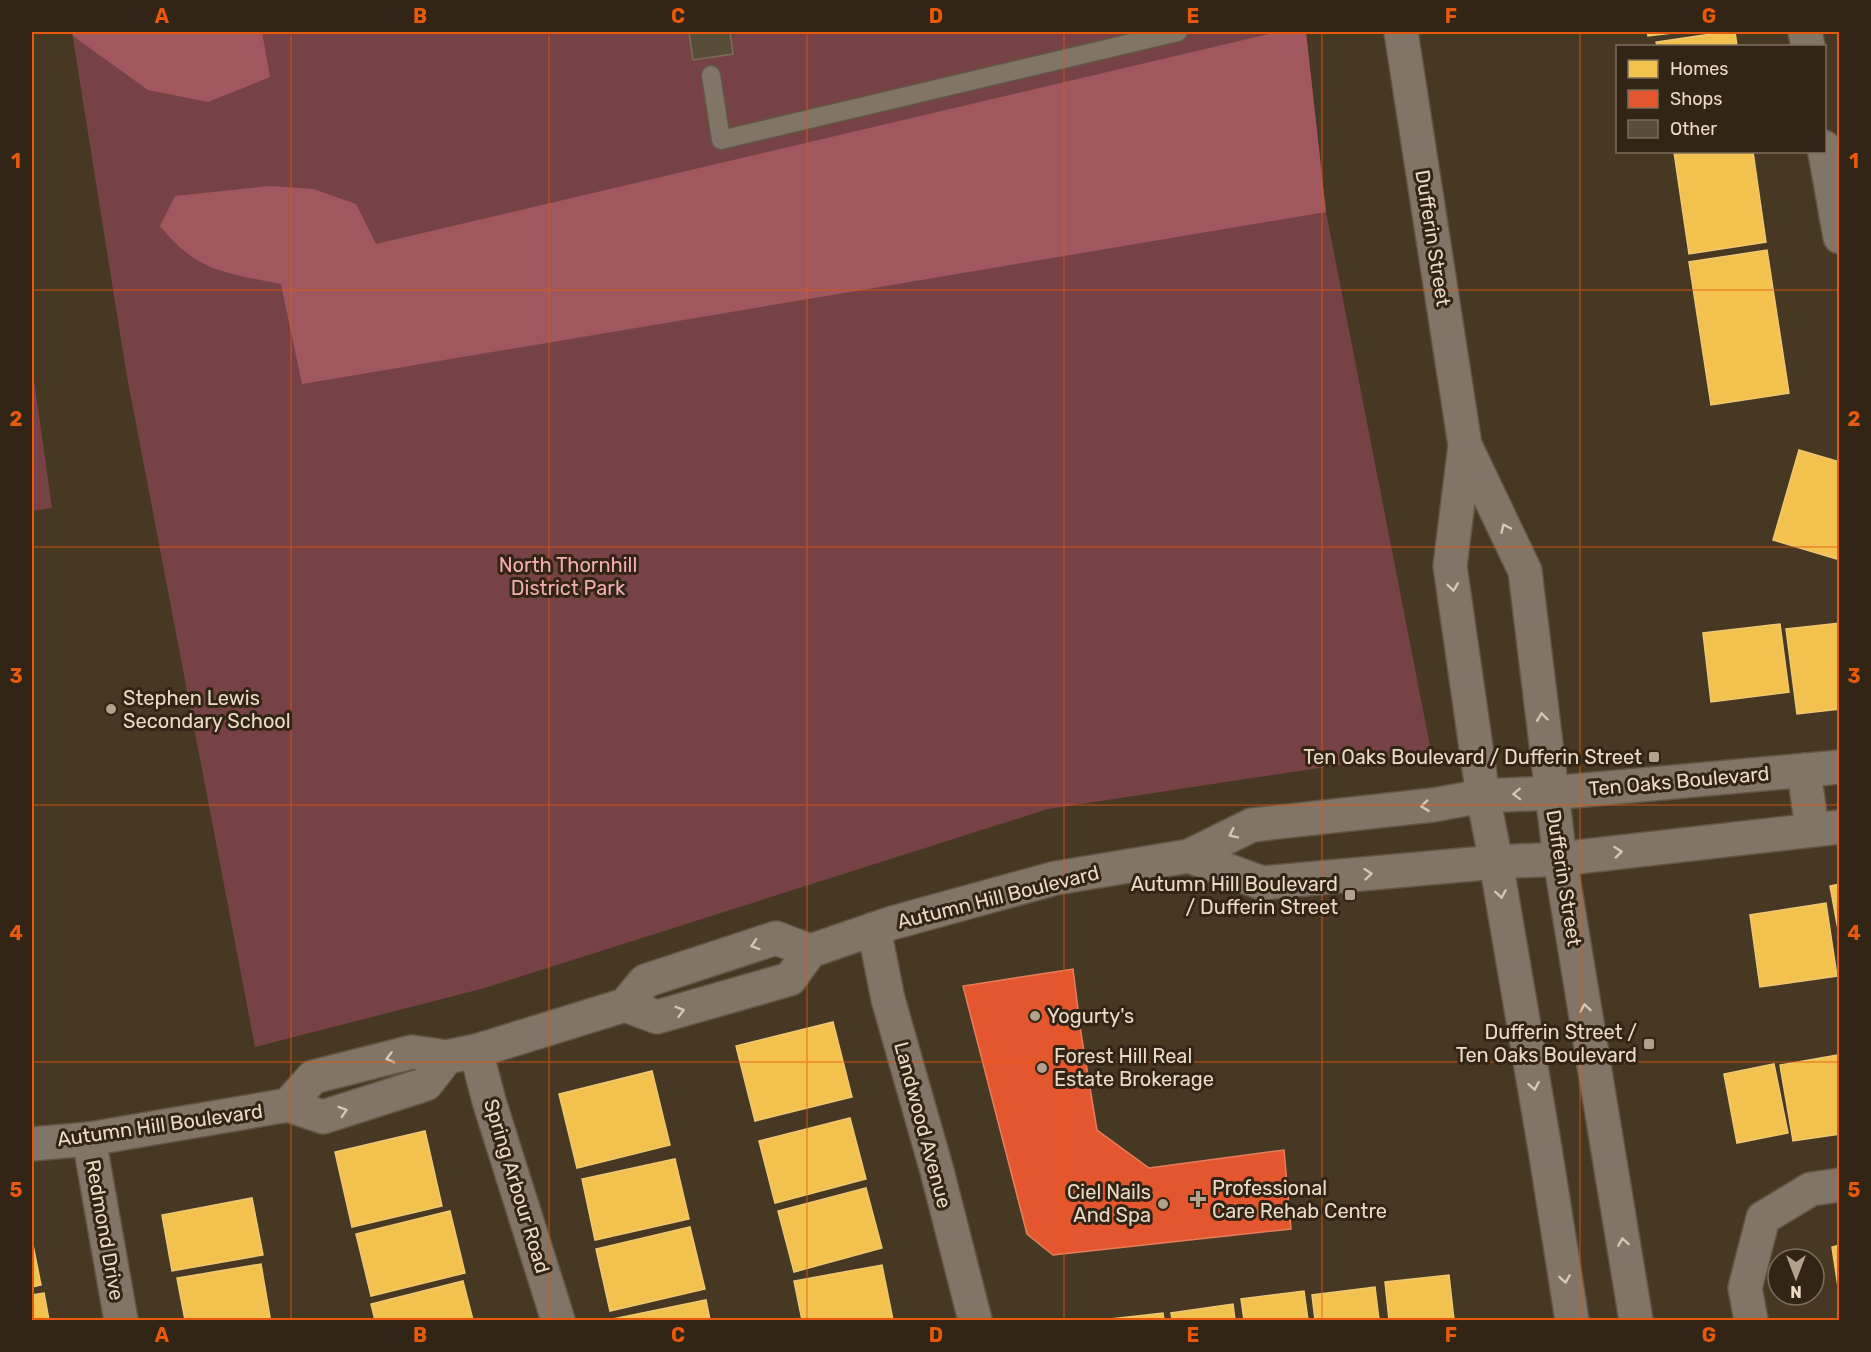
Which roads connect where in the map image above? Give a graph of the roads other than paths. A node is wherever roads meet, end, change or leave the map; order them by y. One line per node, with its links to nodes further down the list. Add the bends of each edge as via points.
1 (1178, 32): 3 (lane, via 721,140)
2 (1401, 32): 6 (street, Dufferin Street)
3 (711, 75)
4 (1825, 153): 5 (street)
5 (1839, 237)
6 (1465, 445): 9 (street, Dufferin Street, one-way to 6, via 1525,571); 10 (street, Dufferin Street, one-way to 10, via 1450,566)
7 (1839, 767): 8 (street, Ten Oaks Boulevard)
8 (1804, 770): 9 (street, Ten Oaks Boulevard); 11 (street)
9 (1551, 793): 10 (street, Ten Oaks Boulevard, one-way to 10); 13 (street, Dufferin Street)
10 (1483, 795): 12 (street, Autumn Hill Boulevard, one-way to 12, via 1433,805 1252,825); 14 (street, Dufferin Street)
11 (1826, 829): 13 (street, one-way to 11)
12 (1189, 856): 14 (street, Autumn Hill Boulevard, one-way to 14, via 1262,883); 15 (street, Autumn Hill Boulevard, via 1056,878)
13 (1560, 859): 14 (street); 24 (street, Dufferin Street, one-way to 13)
14 (1496, 861): 23 (street, Dufferin Street, one-way to 23)
15 (874, 929): 16 (street, Autumn Hill Boulevard, via 810,951 790,979 657,1017 625,1005); 22 (street, Landwood Avenue, via 888,999)
16 (462, 1054): 17 (street, Autumn Hill Boulevard, via 426,1084 323,1117 288,1105); 21 (street, Spring Arbour Road, via 489,1101)
17 (89, 1139): 18 (street, Autumn Hill Boulevard); 20 (street, Redmond Drive)
18 (32, 1144)
19 (1839, 1185): 25 (street, via 1811,1189 1763,1218 1745,1288)
20 (121, 1320)
21 (558, 1320)
22 (975, 1320)
23 (1572, 1320)
24 (1636, 1320)
25 (1751, 1320)

